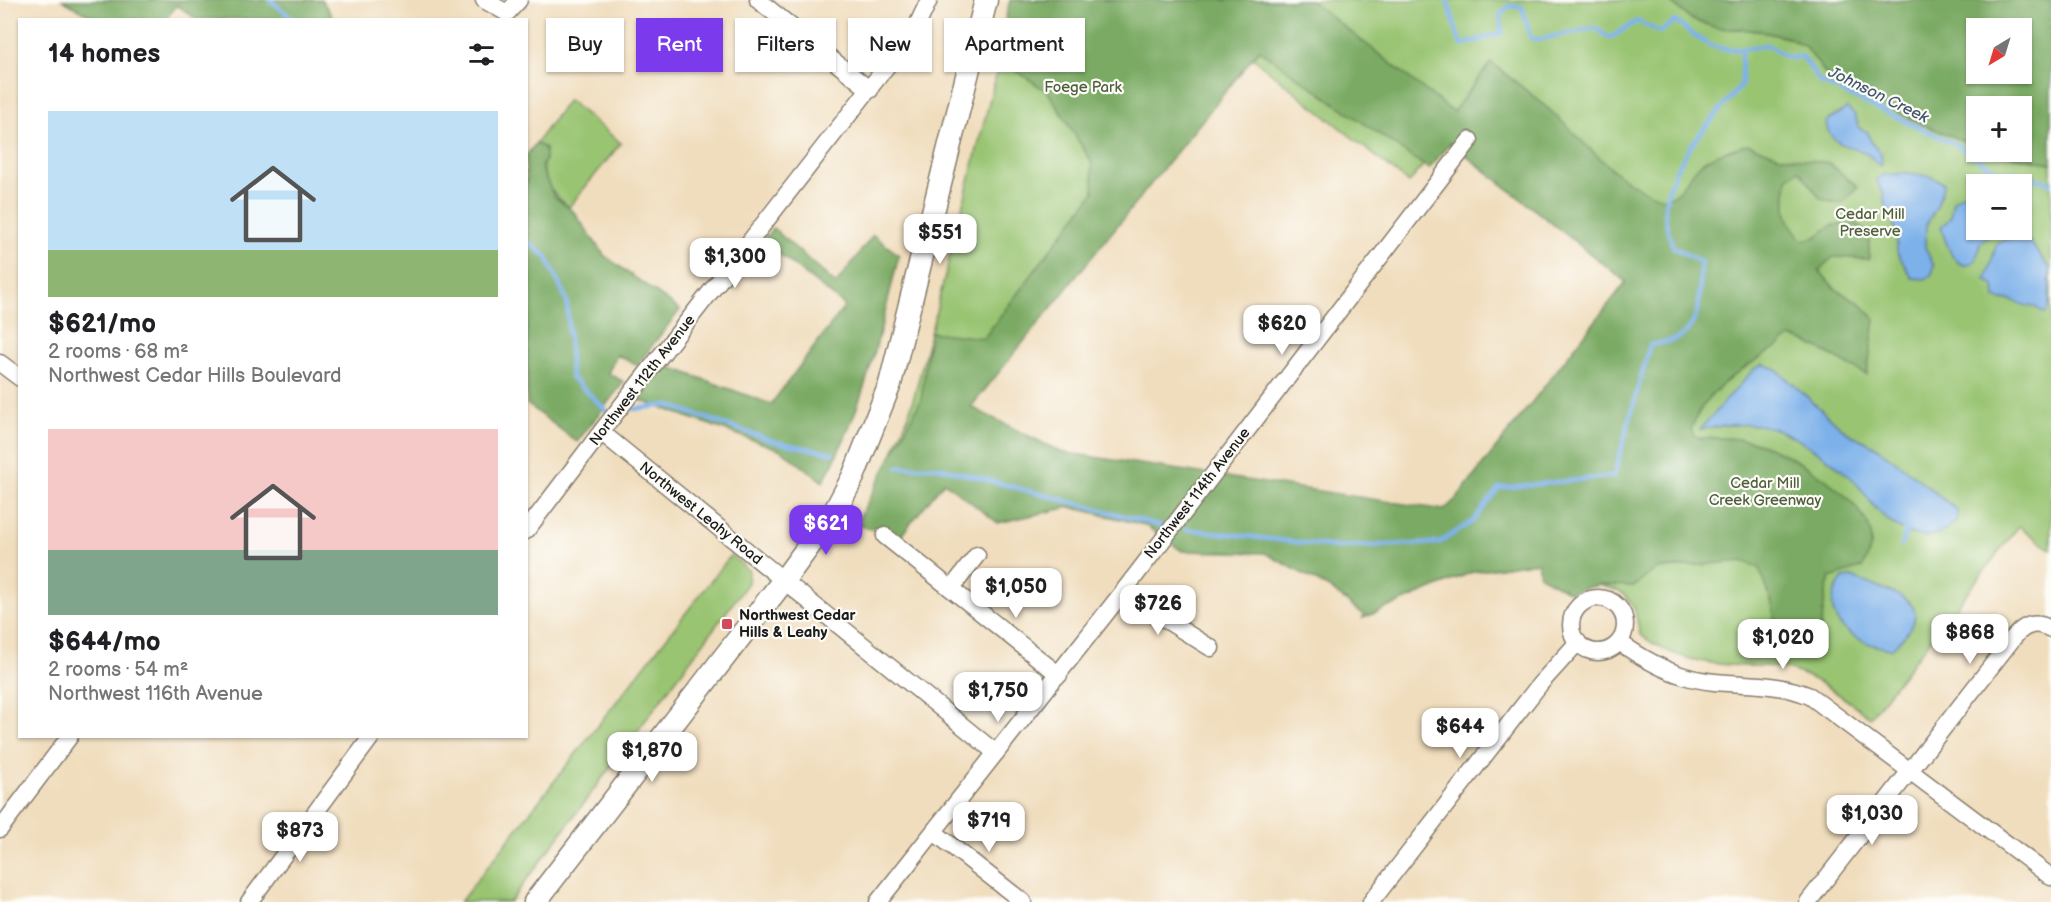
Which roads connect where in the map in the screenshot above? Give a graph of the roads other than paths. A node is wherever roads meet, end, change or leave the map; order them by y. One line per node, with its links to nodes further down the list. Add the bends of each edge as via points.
1 (484, 0): 2 (street, via 507,13)
2 (519, 0)
3 (758, 0): 6 (street)
4 (929, 0): 6 (street, Northwest 112th Avenue, via 915,30)
5 (986, 0): 14 (main road, via 882,410 836,508)
6 (870, 90): 10 (street, Northwest 112th Avenue)
7 (1470, 140): 16 (street, Northwest 114th Avenue)
8 (0, 363): 9 (street)
9 (18, 376)
10 (601, 432): 11 (street, Northwest 112th Avenue); 14 (street, Northwest Leahy Road)
11 (530, 519)
12 (885, 536): 15 (street)
13 (977, 555): 15 (street)
14 (784, 580): 24 (street, Northwest Leahy Road); 30 (main road)
15 (951, 589): 21 (street)
16 (1122, 594): 20 (street); 21 (street, Northwest 114th Avenue)
17 (2051, 629): 25 (street, via 2031,624 2018,632)
18 (1578, 642): 19 (street, via 1595,651 1608,650); 19 (street, via 1572,630 1576,610 1585,601 1598,598 1611,601 1621,610 1625,623); 33 (street, via 1539,684)
19 (1619, 642): 25 (street, via 1649,662 1685,677 1768,685 1810,696)
20 (1211, 648)
21 (1059, 675): 24 (street, Northwest 114th Avenue)
22 (68, 738): 26 (street)
23 (371, 738): 29 (street)
24 (996, 753): 27 (street, Northwest 114th Avenue)
25 (1910, 770): 28 (street); 34 (street)
26 (0, 829)
27 (934, 832): 31 (street, Northwest 114th Avenue); 32 (street)
28 (2051, 877)
29 (249, 902)
30 (535, 902)
31 (878, 902)
32 (1023, 902)
33 (1371, 902)
34 (1808, 902)

